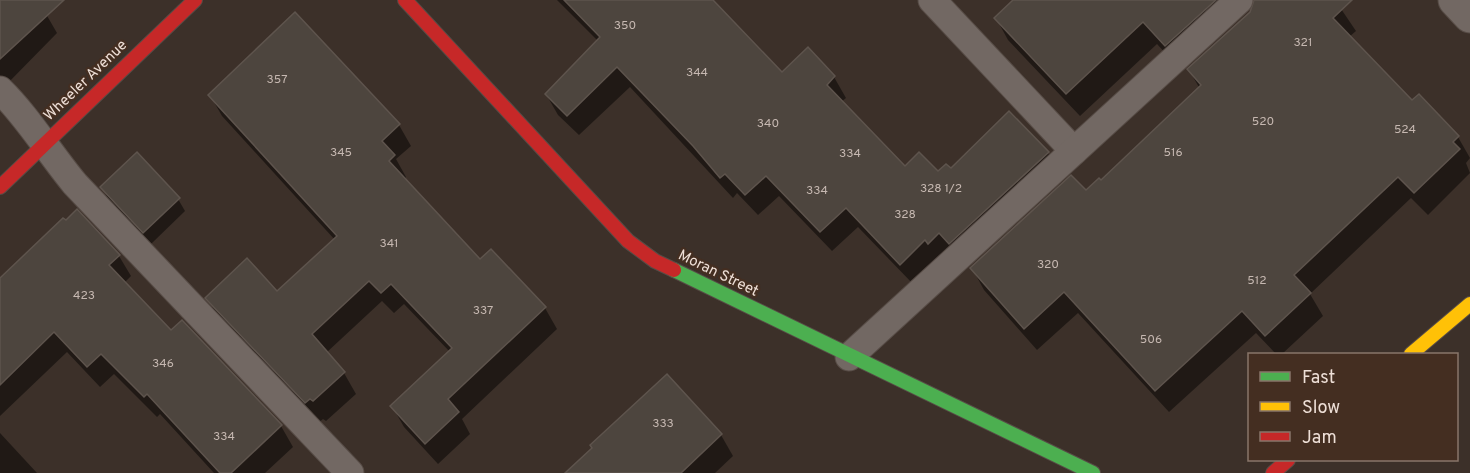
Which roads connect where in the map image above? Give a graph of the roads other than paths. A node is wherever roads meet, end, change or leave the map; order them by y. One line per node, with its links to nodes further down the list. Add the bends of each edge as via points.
1 (195, 0): 8 (street, Wheeler Avenue)
2 (405, 0): 13 (street, Moran Street, via 628,241 655,261)
3 (932, 0): 9 (lane)
4 (1239, 0): 9 (lane)
5 (1455, 0): 6 (street)
6 (1470, 16)
7 (0, 90): 8 (lane)
8 (43, 145): 10 (street, Wheeler Avenue); 15 (lane, via 75,184)
9 (1074, 151): 13 (lane)
10 (0, 187)
11 (1470, 304): 12 (street)
12 (1412, 353)
13 (849, 357): 16 (street, Moran Street)
14 (1286, 461): 17 (street)
15 (350, 473)
16 (1093, 473)
17 (1272, 473)

